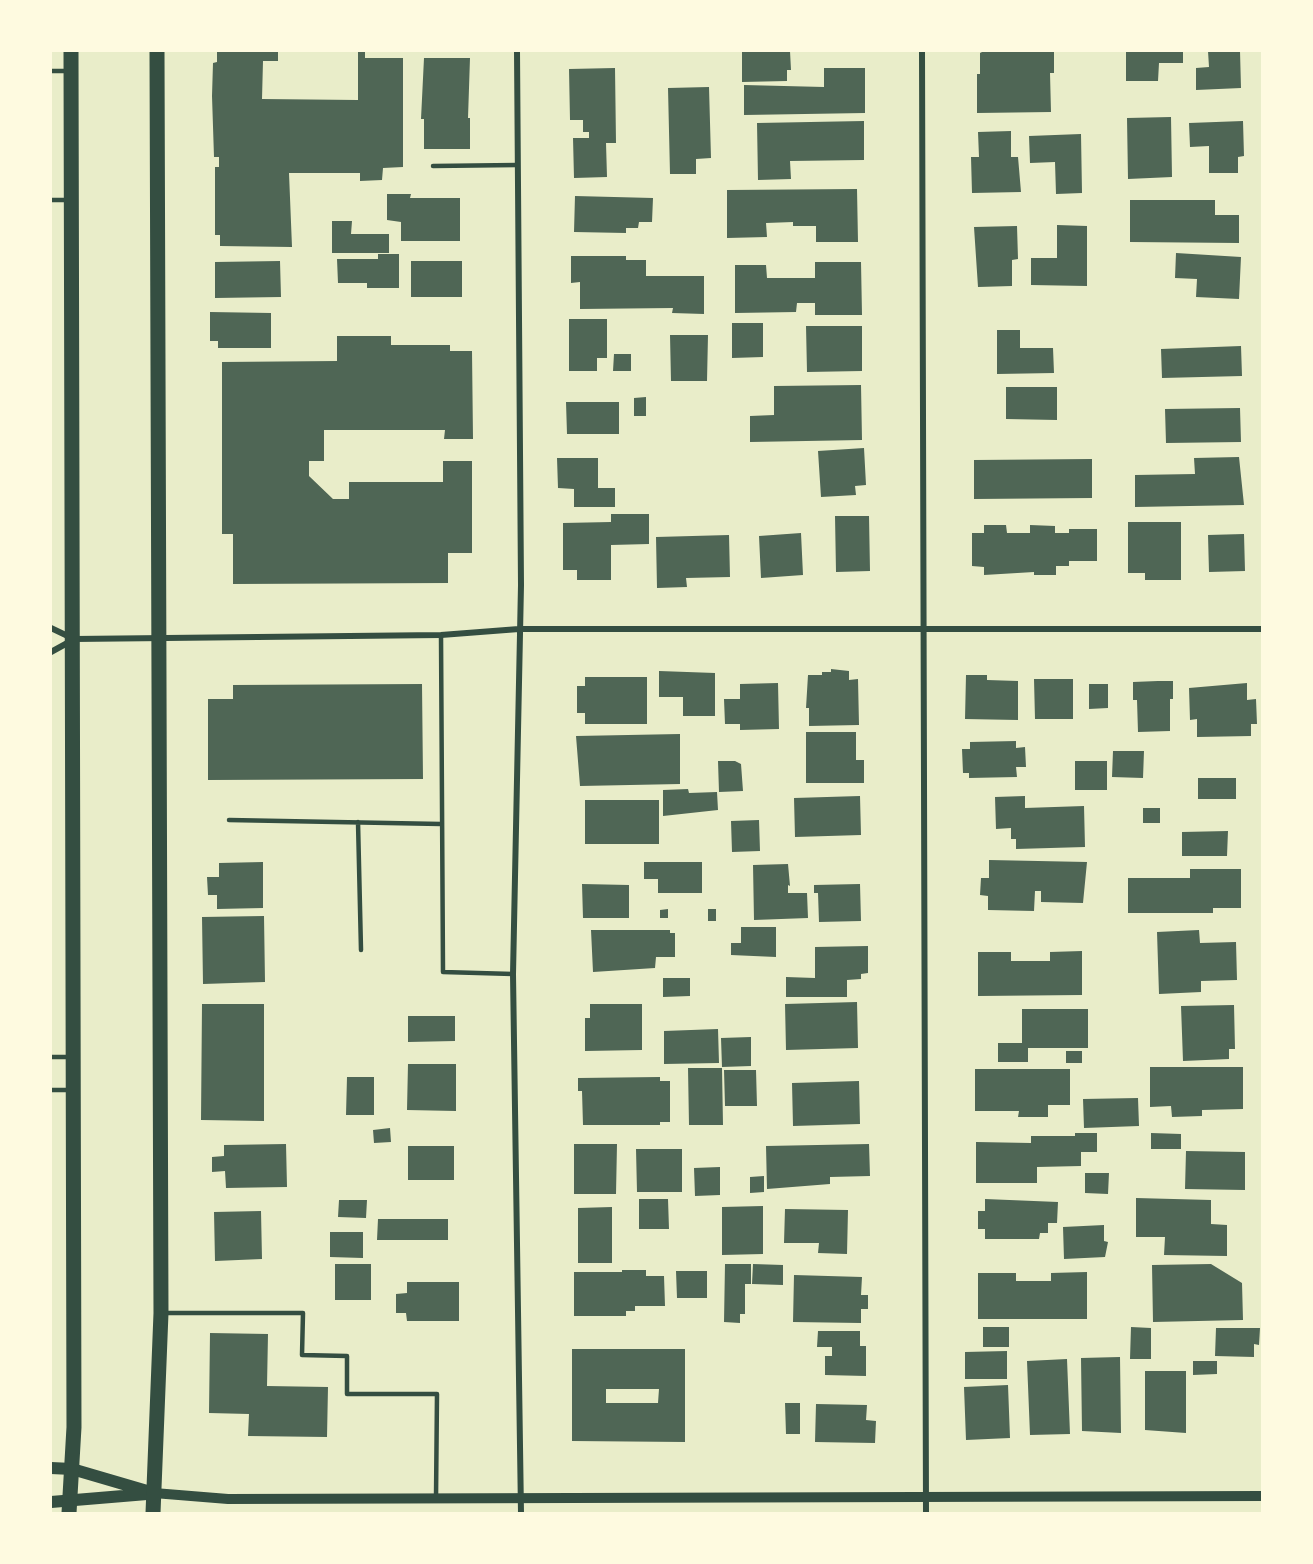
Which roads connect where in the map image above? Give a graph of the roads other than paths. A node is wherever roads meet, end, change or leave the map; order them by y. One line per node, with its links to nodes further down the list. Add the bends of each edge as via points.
1 (71, 51): 6 (main road)
2 (157, 51): 16 (main road)
3 (517, 51): 7 (street)
4 (922, 51): 12 (street)
5 (51, 71): 6 (lane)
6 (72, 71): 10 (main road)
7 (517, 165): 8 (lane); 13 (street)
8 (433, 166)
9 (51, 200): 10 (lane)
10 (71, 200): 17 (main road)
11 (51, 628): 17 (street)
12 (923, 628): 13 (street); 14 (street); 32 (street)
13 (519, 629): 15 (street); 23 (street)
14 (1262, 629)
15 (441, 635): 16 (street); 21 (lane)
16 (158, 638): 17 (street); 28 (main road)
17 (74, 639): 18 (street); 24 (main road)
18 (51, 652)
19 (229, 820): 20 (lane)
20 (358, 822): 21 (lane); 22 (lane)
21 (441, 824): 23 (lane, via 443,972)
22 (361, 950)
23 (513, 974): 35 (street)
24 (74, 1057): 25 (lane); 27 (main road)
25 (51, 1058)
26 (51, 1090): 27 (lane)
27 (74, 1090): 30 (main road)
28 (161, 1312): 31 (main road); 34 (lane, via 303,1313 302,1355 347,1356 347,1394 437,1394)
29 (51, 1468): 30 (main road)
30 (72, 1468): 31 (main road); 37 (main road)
31 (154, 1493): 34 (street, via 228,1499); 37 (main road); 38 (main road)
32 (926, 1496): 33 (street); 35 (street); 40 (street)
33 (1262, 1496)
34 (436, 1498): 35 (street)
35 (522, 1498): 39 (street)
36 (51, 1502): 37 (main road)
37 (69, 1508)
38 (153, 1513)
39 (521, 1513)
40 (926, 1513)

